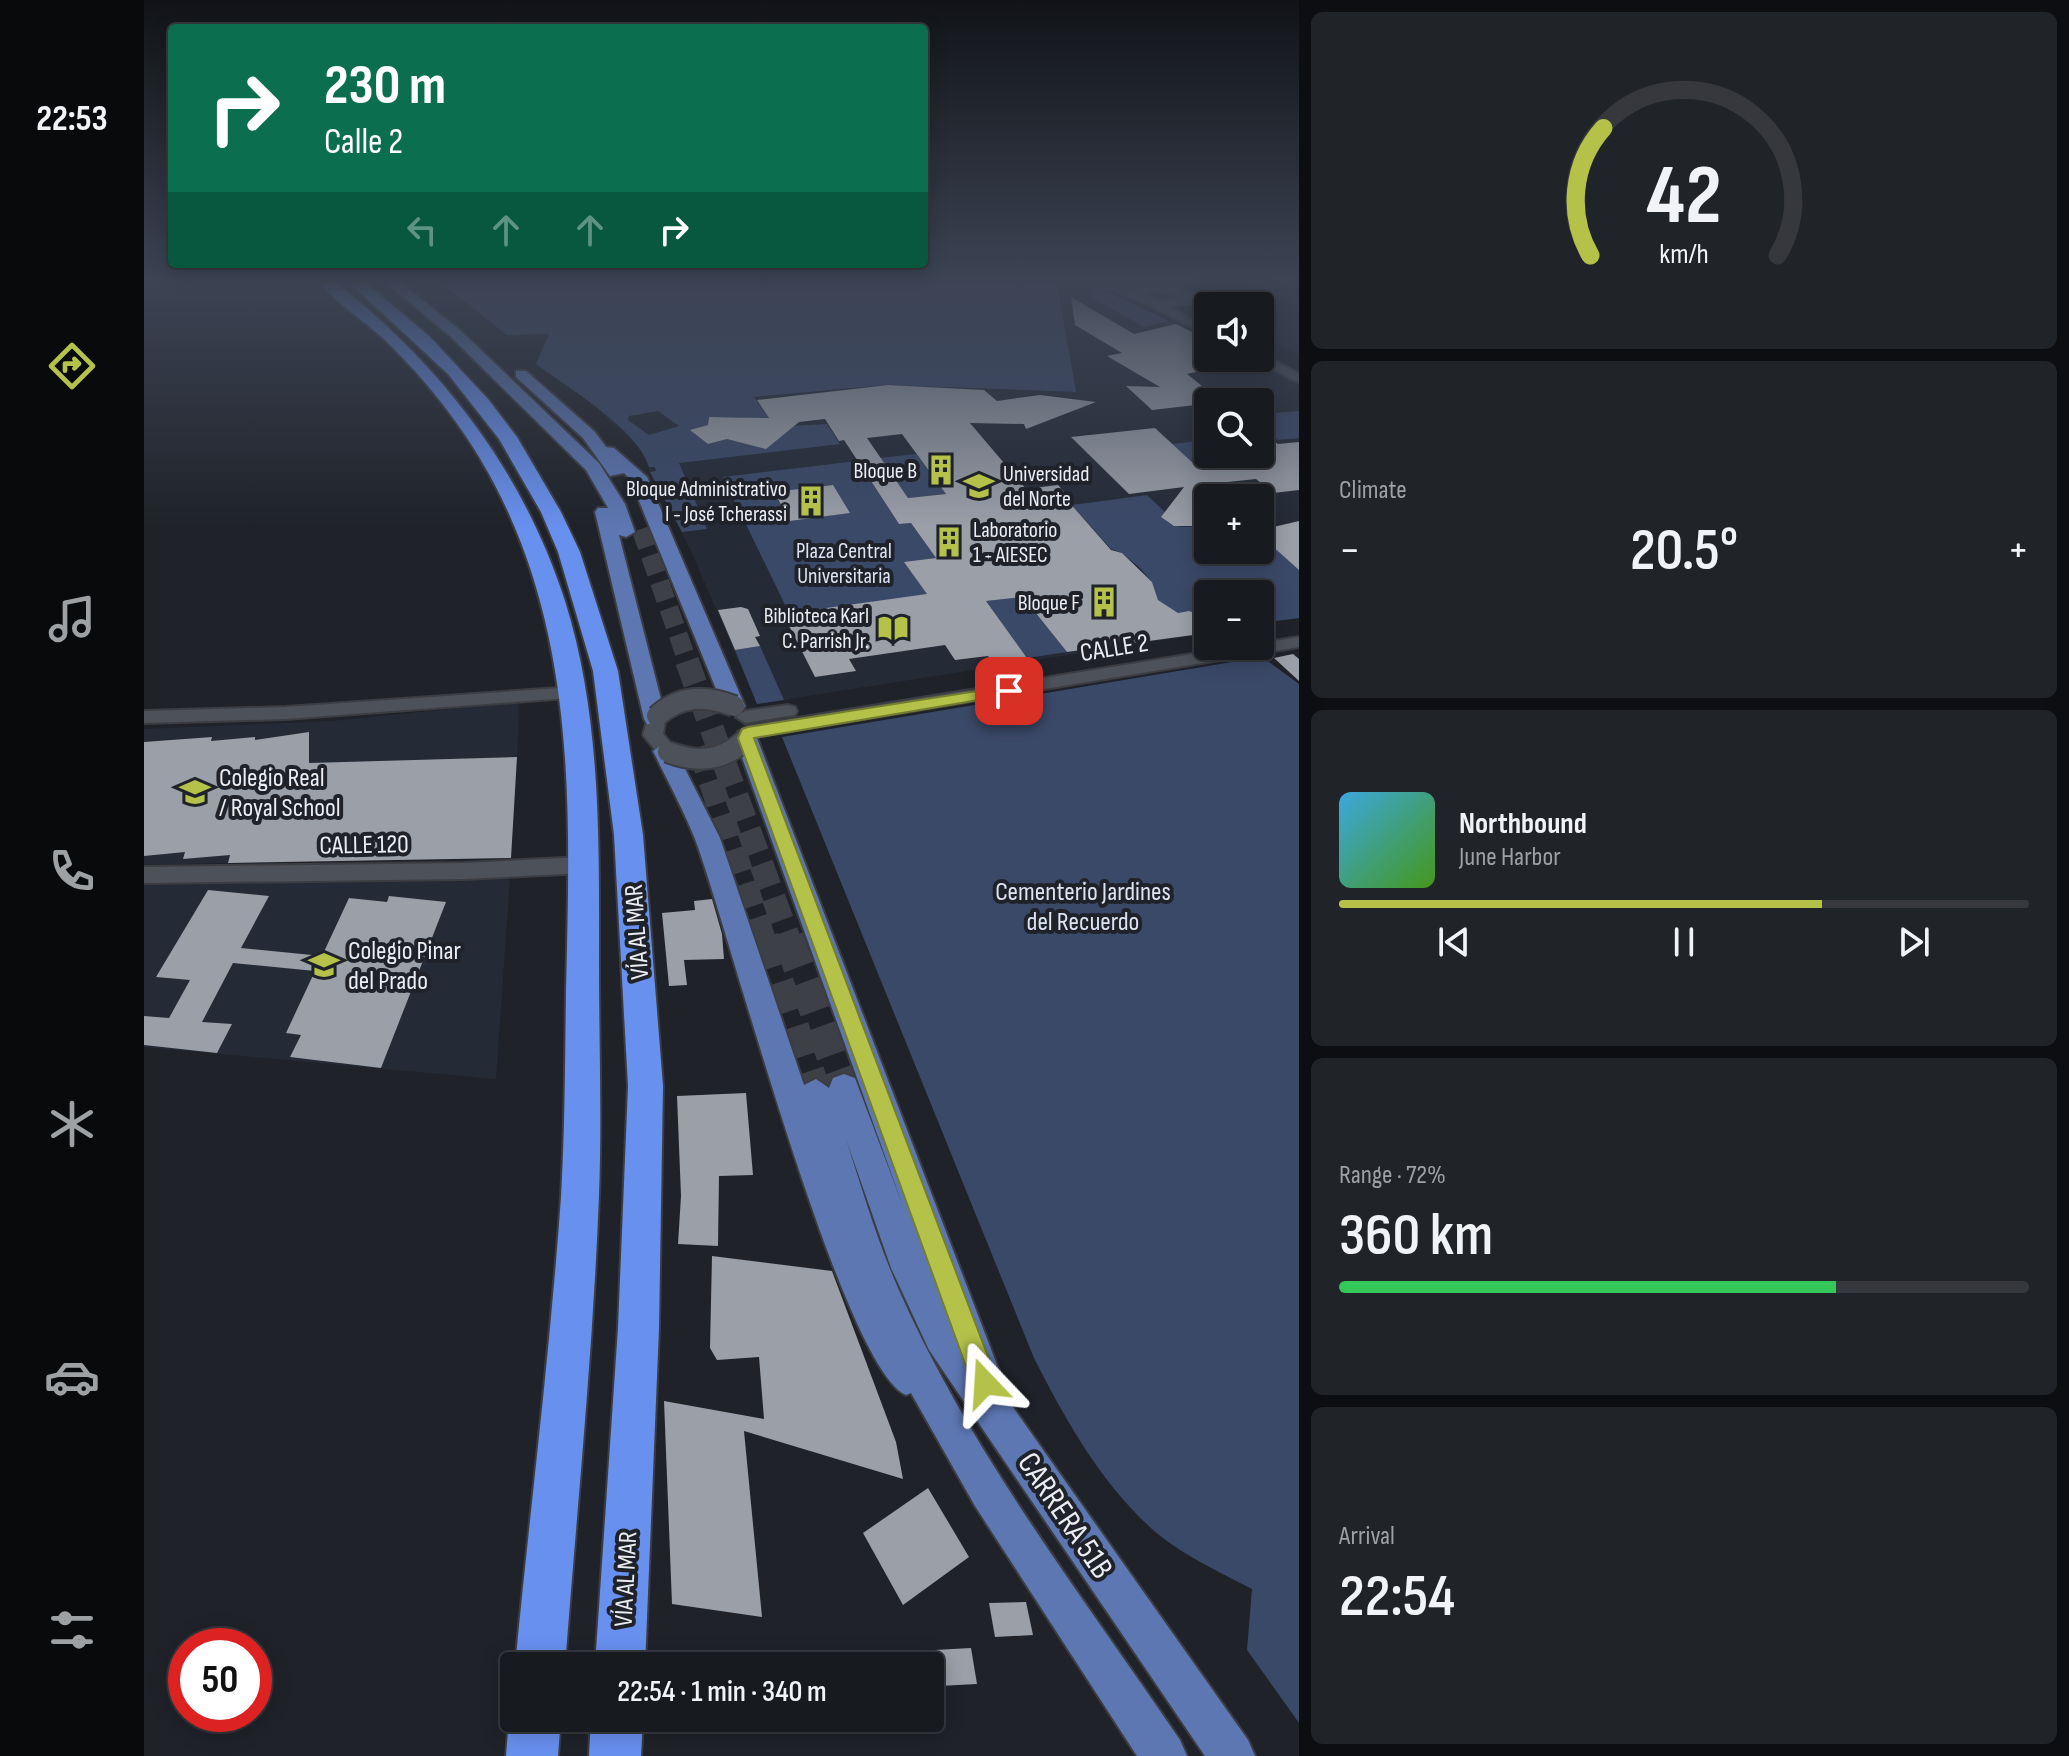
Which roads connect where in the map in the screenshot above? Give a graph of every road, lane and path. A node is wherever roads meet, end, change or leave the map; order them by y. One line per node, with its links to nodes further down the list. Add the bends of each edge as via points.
1 (421, 365): 13 (highway, VÍA AL MAR, via 483,446 536,552)
2 (450, 365): 24 (highway, VÍA AL MAR, via 513,444 569,552 612,688 625,791 645,1071 640,1311)
3 (488, 365): 8 (main road)
4 (512, 365): 7 (main road)
5 (1274, 365): 6 (street)
6 (1299, 379)
7 (589, 435): 8 (main road, via 623,482 634,530); 17 (main road, via 638,477)
8 (568, 442): 16 (main road, via 590,474 609,527)
9 (1299, 631): 10 (street)
10 (1274, 635)
11 (1299, 642): 14 (street, CALLE 2)
12 (1194, 648): 14 (street, CALLE 2)
13 (574, 693): 15 (street); 19 (highway, VÍA AL MAR)
14 (943, 695): 17 (street, CALLE 2)
15 (144, 717)
16 (656, 717): 17 (street, bridge, via 672,704 697,697); 18 (street, via 653,735)
17 (743, 727): 18 (street, bridge, via 726,756 696,761); 21 (main road)
18 (666, 752): 22 (main road, via 707,838 849,1267 885,1344 921,1399)
19 (584, 865): 20 (street, CALLE 120); 23 (highway, VÍA AL MAR, via 580,1196)
20 (144, 875)
21 (995, 1411): 22 (main road, CARRERA 51B, via 925,1307 830,1090 866,1250 897,1327); 30 (main road, CARRERA 51B)
22 (952, 1431): 29 (main road, CARRERA 51B)
23 (541, 1652)
24 (621, 1652)
25 (534, 1732): 27 (highway)
26 (616, 1732): 28 (highway)
27 (532, 1756)
28 (615, 1756)
29 (1164, 1756)
30 (1232, 1756)

